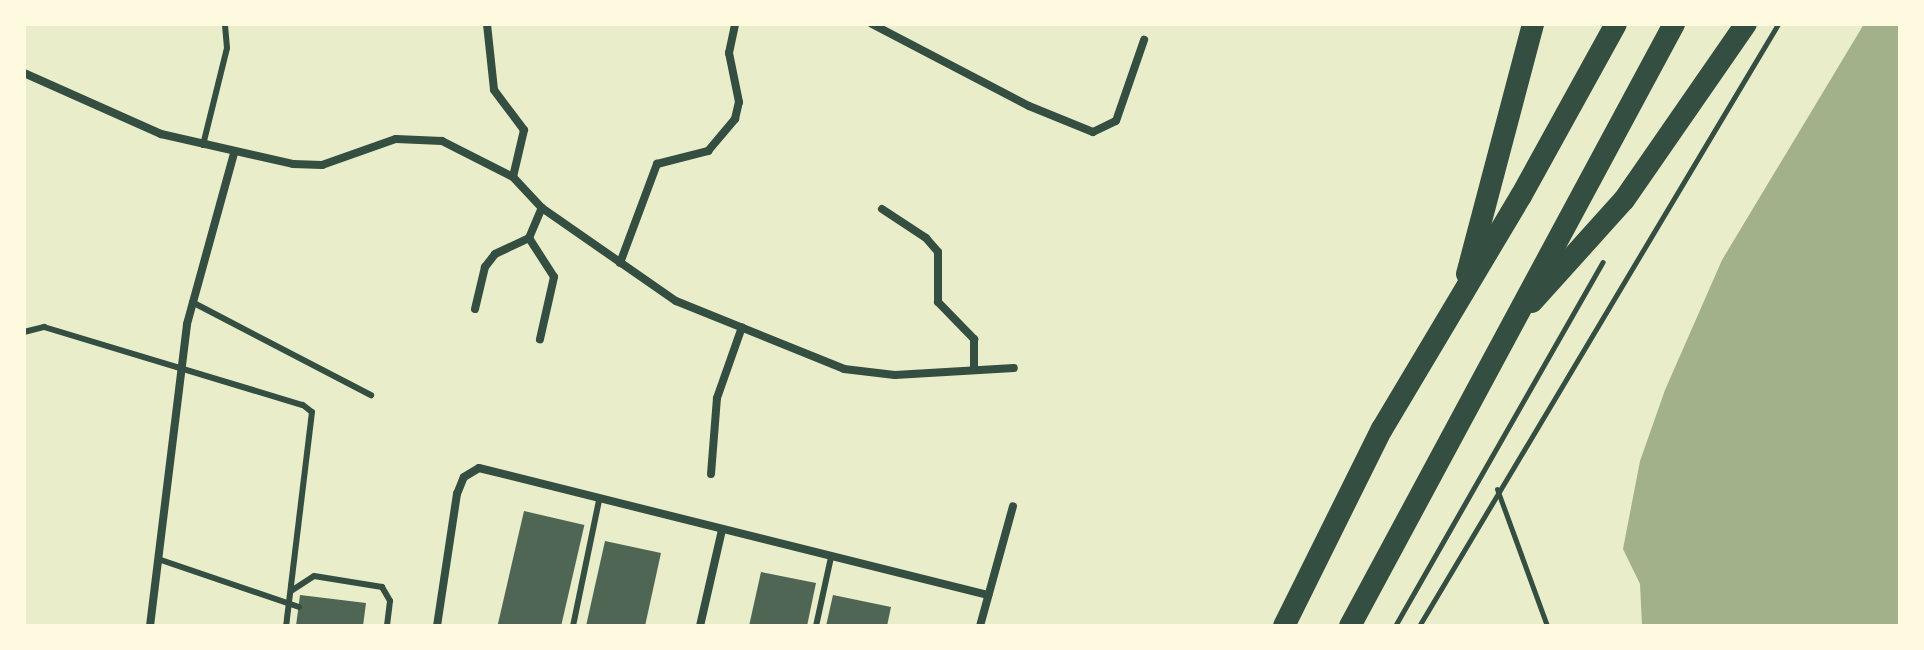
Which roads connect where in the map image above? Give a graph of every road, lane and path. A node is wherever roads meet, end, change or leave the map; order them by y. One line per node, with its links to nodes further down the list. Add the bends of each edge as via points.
1 (225, 24): 12 (lane, via 227,48)
2 (487, 24): 14 (street, via 494,90 524,130)
3 (735, 24): 19 (street, via 729,53 739,102 735,119 708,151 657,164)
4 (872, 24): 10 (street, via 1029,106 1093,132 1116,121)
5 (1533, 24): 20 (highway)
6 (1616, 24): 20 (highway)
7 (1674, 24): 24 (highway)
8 (1746, 24): 24 (highway, via 1624,200)
9 (1778, 24): 32 (path)
10 (1144, 40)
11 (24, 73): 12 (street, via 111,115)
12 (203, 145): 13 (street)
13 (234, 153): 14 (street, via 322,165 396,139 419,137 442,141); 21 (street)
14 (513, 177): 15 (street)
15 (542, 208): 17 (street); 19 (street)
16 (882, 209): 29 (street, via 938,252 938,302 974,339)
17 (529, 238): 22 (street, via 495,254 485,267); 26 (street, via 554,277)
18 (1605, 259): 52 (path)
19 (620, 263): 23 (street, via 676,301)
20 (1461, 300): 50 (highway, via 1382,429)
21 (192, 302): 27 (street); 30 (lane)
22 (475, 309)
23 (742, 327): 29 (street, via 844,369 895,375); 31 (street, via 717,398)
24 (1508, 329): 51 (highway)
25 (24, 332): 27 (lane, via 44,327)
26 (540, 339)
27 (182, 367): 37 (street); 38 (lane, via 312,412)
28 (1014, 368): 29 (street)
29 (974, 369)
30 (371, 395)
31 (711, 474)
32 (1497, 488): 53 (path); 54 (path)
33 (599, 501): 35 (street); 45 (street, via 496,470 479,468 464,477); 46 (lane)
34 (1013, 506): 39 (street)
35 (722, 530): 36 (street); 47 (street)
36 (831, 557): 39 (street); 48 (lane)
37 (158, 559): 40 (lane); 42 (street)
38 (291, 591): 40 (lane); 44 (lane, via 314,576 382,587 390,601)
39 (988, 595): 49 (street)
40 (289, 603): 41 (lane); 43 (lane)
41 (299, 607)
42 (150, 626)
43 (286, 626)
44 (387, 626)
45 (437, 626)
46 (573, 626)
47 (700, 626)
48 (816, 626)
49 (980, 626)
50 (1284, 626)
51 (1350, 626)
52 (1395, 626)
53 (1419, 626)
54 (1547, 626)

